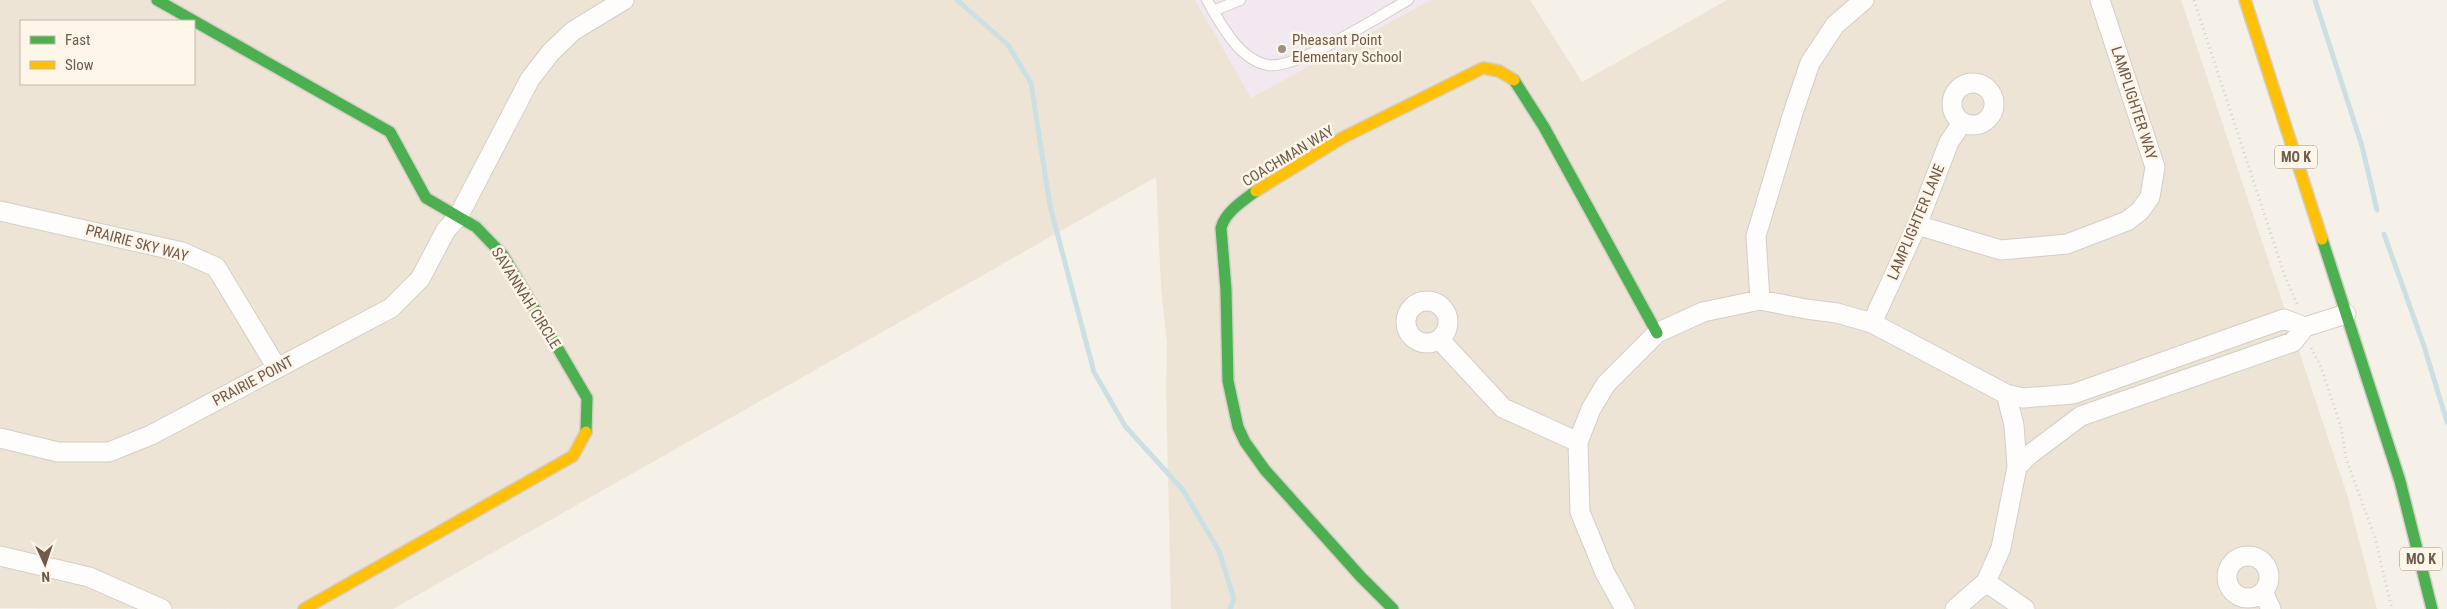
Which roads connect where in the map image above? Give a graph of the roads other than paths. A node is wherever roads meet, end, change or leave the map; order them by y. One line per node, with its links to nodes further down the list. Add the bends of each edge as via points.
1 (157, 0): 10 (street, SAVANNAH CIRCLE)
2 (624, 0): 14 (street, PRAIRIE POINT, via 573,31 530,79)
3 (1207, 0): 9 (lane)
4 (1240, 0): 9 (lane)
5 (1408, 0): 9 (lane, via 1295,61 1269,65 1253,59 1238,46)
6 (1864, 0): 16 (street, via 1836,25 1810,63 1804,80 1756,236)
7 (2100, 0): 15 (street, LAMPLIGHTER WAY, via 2155,167 2150,197 2140,211 2127,221 2067,244 2001,250)
8 (2245, 0): 17 (street, MO K)
9 (1213, 11)
10 (194, 20)
11 (195, 20): 14 (street, SAVANNAH CIRCLE, via 390,132 426,198)
12 (1962, 123): 15 (street, LAMPLIGHTER LANE, via 1949,142)
13 (0, 211): 23 (street, PRAIRIE SKY WAY, via 182,252 216,267)
14 (458, 217): 23 (street, PRAIRIE POINT, via 446,230 420,279 390,308); 34 (street, SAVANNAH CIRCLE, via 476,226 503,255 587,398 586,434 573,456)
15 (1917, 225): 18 (street, LAMPLIGHTER LANE)
16 (1760, 300): 18 (street, via 1837,312); 20 (street, via 1703,312)
17 (2346, 314): 19 (street); 39 (street, MO K, via 2400,481)
18 (1872, 323): 25 (street)
19 (2305, 327): 22 (street, via 2284,318); 24 (street, via 2293,342)
20 (1657, 332): 29 (street, via 1598,395); 35 (street, COACHMAN WAY, via 1544,127 1515,80 1499,70 1483,68 1401,108 1253,192 1230,214 1221,224 1221,234 1232,411 1241,434 1332,545)
21 (1440, 340): 29 (street, via 1503,408)
22 (2157, 364): 24 (street); 26 (street)
23 (276, 368): 28 (street, PRAIRIE POINT, via 151,435 109,452 58,452)
24 (2165, 386): 27 (street)
25 (2006, 394): 26 (street, via 2022,398); 30 (street, via 2014,424)
26 (2072, 394): 27 (street)
27 (2081, 416): 30 (street)
28 (0, 438)
29 (1578, 442): 36 (street, via 1580,512 1605,573)
30 (2016, 467): 32 (street, via 2001,548)
31 (0, 556): 33 (street, via 89,578)
32 (1986, 582): 37 (street); 38 (street)
33 (162, 609)
34 (304, 609)
35 (1393, 609)
36 (1625, 609)
37 (1955, 609)
38 (2026, 609)
39 (2432, 609)

